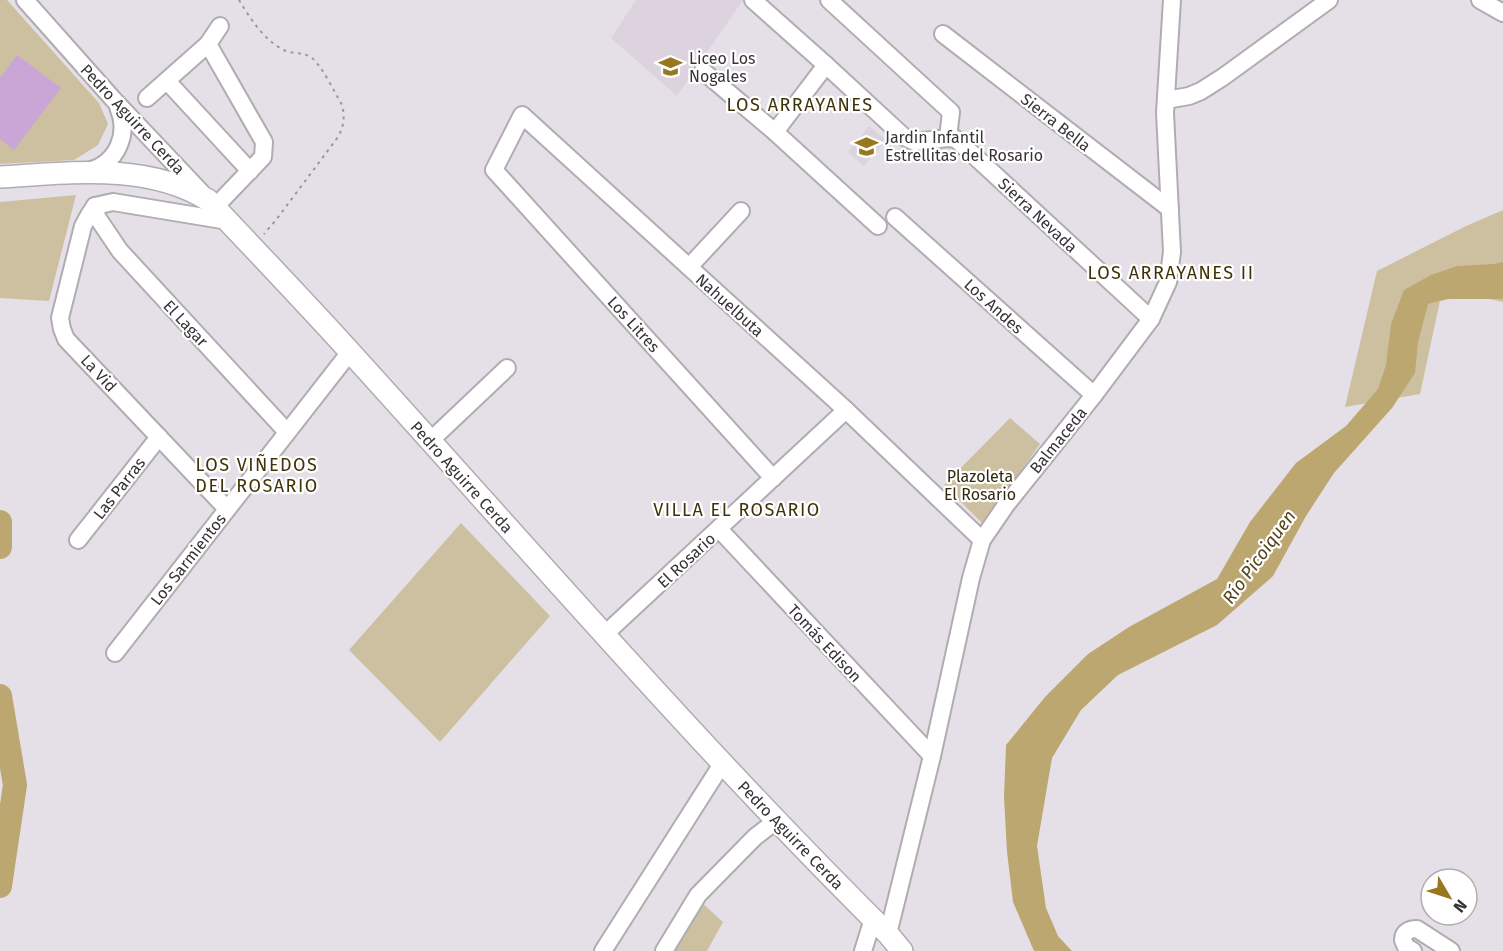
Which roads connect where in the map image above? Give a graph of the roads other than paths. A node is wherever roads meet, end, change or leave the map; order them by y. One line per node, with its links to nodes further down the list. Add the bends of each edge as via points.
1 (25, 0): 15 (street, Pedro Aguirre Cerda)
2 (753, 0): 11 (street)
3 (829, 0): 18 (street, via 951,112)
4 (1329, 0): 16 (street, via 1201,91)
5 (1480, 0): 7 (street)
6 (1172, 8): 16 (street, Balmaceda)
7 (1503, 13)
8 (220, 27): 10 (street)
9 (943, 34): 25 (street, Sierra Bella)
10 (208, 44): 13 (street); 20 (street, via 264,142 263,157)
11 (826, 65): 17 (street); 18 (street, via 904,136 915,142)
12 (703, 71): 17 (street)
13 (167, 81): 14 (street); 20 (street)
14 (147, 98)
15 (113, 99): 21 (street, via 123,122 119,147 108,162); 24 (street, Pedro Aguirre Cerda)
16 (1166, 100): 25 (street, Balmaceda)
17 (775, 132): 28 (street)
18 (948, 138): 30 (street, Sierra Nevada, via 956,139)
19 (494, 170): 29 (street, Nahuelbuta, via 522,115); 38 (street, Los Litres)
20 (250, 171): 24 (street)
21 (81, 173): 22 (main road); 24 (main road, via 126,174 162,181 185,188)
22 (0, 177)
23 (95, 206): 24 (street, via 113,202); 35 (street, El Lagar, via 97,217 120,251); 36 (street, La Vid, via 83,226 60,318 62,329 66,339)
24 (217, 209): 31 (main road, Pedro Aguirre Cerda)
25 (1170, 209): 30 (street, Balmaceda, via 1172,252 1168,282)
26 (741, 211): 29 (street)
27 (895, 217): 33 (street, Los Andes)
28 (878, 226)
29 (689, 267): 34 (street, Nahuelbuta)
30 (1151, 319): 33 (street, Balmaceda)
31 (350, 352): 35 (street, Los Sarmientos); 37 (main road, Pedro Aguirre Cerda)
32 (507, 368): 37 (street)
33 (1094, 395): 42 (street, Balmaceda)
34 (846, 410): 38 (street, El Rosario); 42 (street, Nahuelbuta)
35 (287, 432): 39 (street, Los Sarmientos)
36 (159, 436): 39 (street, La Vid); 41 (street, Las Parras)
37 (430, 441): 43 (main road, Pedro Aguirre Cerda)
38 (774, 478): 40 (street, El Rosario)
39 (227, 509): 44 (street, Los Sarmientos)
40 (718, 529): 43 (street, El Rosario); 45 (street, Tomás Edison)
41 (78, 540)
42 (982, 540): 45 (street, Balmaceda)
43 (604, 635): 46 (main road, Pedro Aguirre Cerda)
44 (115, 653)
45 (932, 756): 49 (street, Balmaceda)
46 (722, 764): 47 (main road, Pedro Aguirre Cerda); 50 (street)
47 (777, 820): 48 (main road, Pedro Aguirre Cerda); 51 (street, via 755,837 698,896)
48 (873, 919): 49 (main road, Pedro Aguirre Cerda); 52 (street)
49 (888, 934): 53 (main road, Pedro Aguirre Cerda)
50 (603, 951)
51 (664, 951)
52 (863, 951)
53 (902, 951)
54 (1413, 951): 55 (street, via 1403,940 1412,929)
55 (1451, 951)

